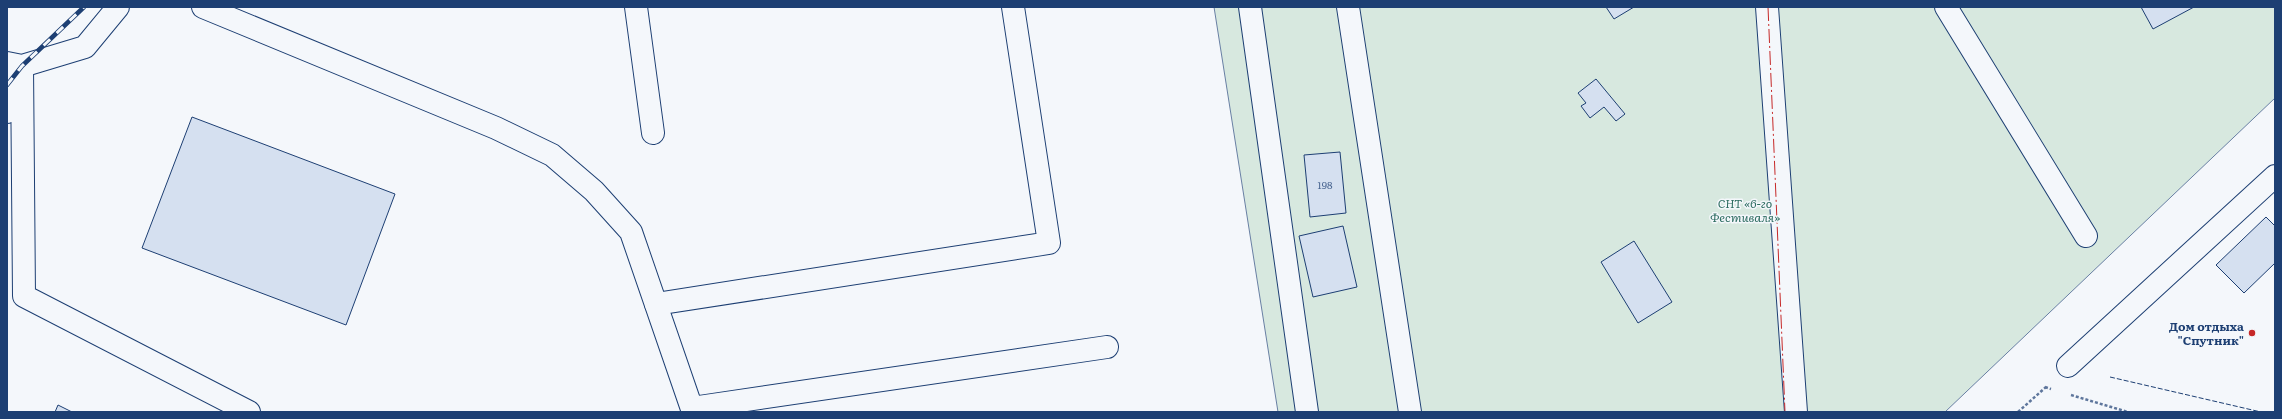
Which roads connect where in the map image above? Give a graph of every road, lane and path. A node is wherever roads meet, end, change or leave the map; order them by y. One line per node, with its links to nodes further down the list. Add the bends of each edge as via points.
1 (118, 7): 9 (street, via 85,47)
2 (202, 7): 14 (street, via 496,128 552,155 594,191 631,232)
3 (636, 7): 11 (street)
4 (1013, 7): 14 (street, via 1049,243)
5 (1250, 7): 22 (street)
6 (1348, 7): 23 (street)
7 (1767, 7): 24 (street)
8 (1946, 7): 13 (street)
9 (15, 64): 10 (street); 21 (street, via 24,296)
10 (7, 112)
11 (653, 133)
12 (2275, 176): 16 (street)
13 (2086, 236)
14 (656, 304): 20 (street)
15 (1108, 347): 20 (street)
16 (2068, 366): 17 (path)
17 (2045, 387): 18 (path); 25 (path)
18 (2053, 389)
19 (2068, 394): 26 (path)
20 (692, 410)
21 (249, 412)
22 (1307, 412)
23 (1410, 412)
24 (1796, 412)
25 (2018, 412)
26 (2128, 412)

